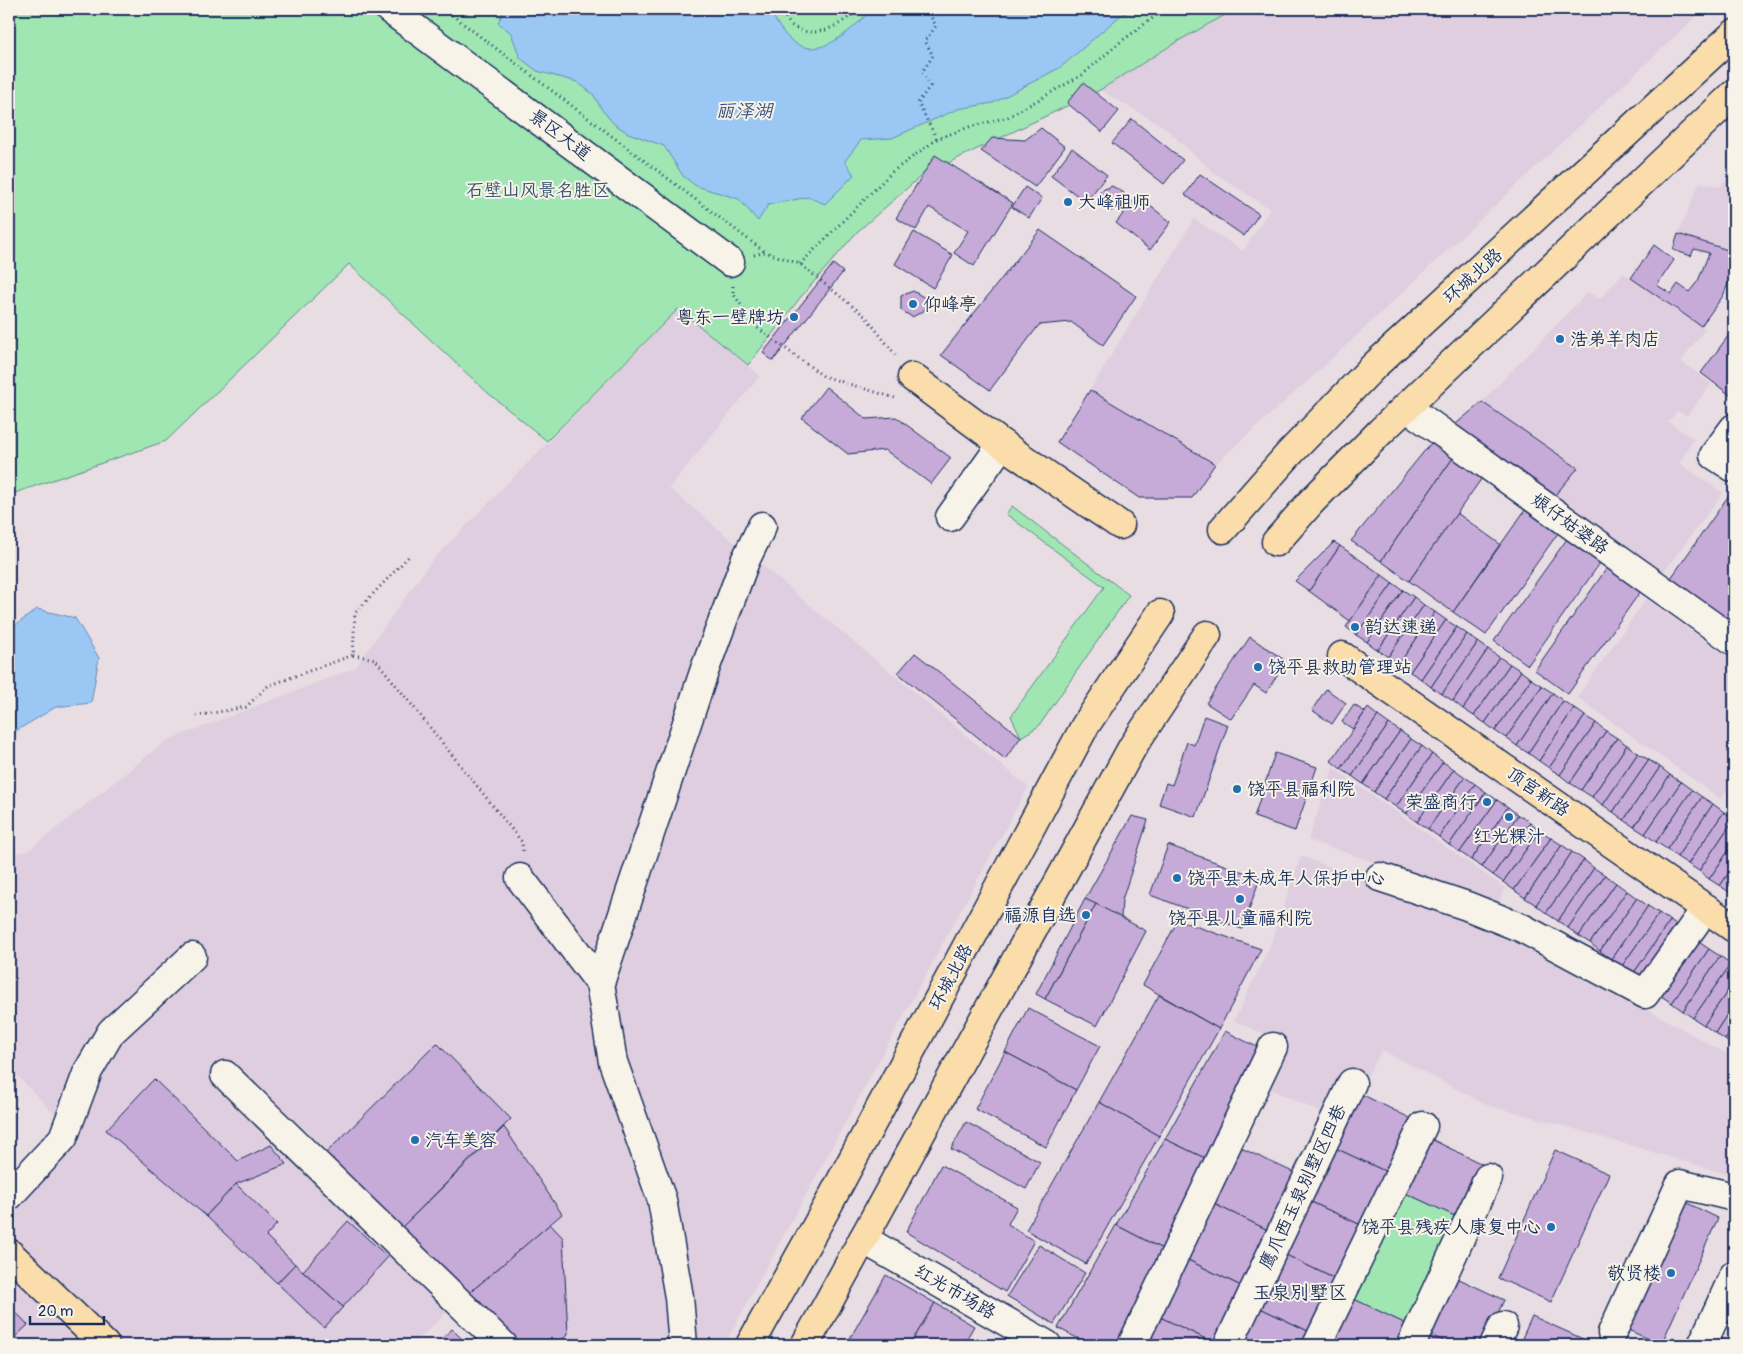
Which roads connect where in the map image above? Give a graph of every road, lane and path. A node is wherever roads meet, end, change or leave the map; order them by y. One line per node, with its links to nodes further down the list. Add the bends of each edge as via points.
1 (389, 9): 11 (street, 景区大道)
2 (444, 9): 10 (path)
3 (780, 9): 4 (path, via 793,27 813,33 839,25)
4 (860, 9)
5 (929, 9): 9 (path, via 936,26 925,41 932,56 922,72 930,86 918,103)
6 (1165, 9): 9 (path, via 1082,75 1008,117 969,127)
7 (1734, 34): 22 (main road, 环城北路, via 1374,366)
8 (1734, 94): 15 (main road)
9 (937, 140): 12 (path, via 892,172)
10 (765, 252): 11 (path); 12 (path)
11 (730, 262): 14 (path, via 733,293 755,326 823,376)
12 (800, 264): 13 (path, via 866,317)
13 (912, 377): 17 (main road)
14 (896, 399)
15 (1406, 406): 23 (main road); 27 (street, 娘仔姑婆路)
16 (1734, 428): 18 (street)
17 (1002, 444): 19 (street); 20 (main road)
18 (1724, 462)
19 (950, 516)
20 (1120, 525)
21 (762, 526): 36 (street, via 745,561 705,670)
22 (1223, 529)
23 (1276, 542)
24 (410, 555): 28 (path, via 355,613)
25 (1160, 614): 51 (main road, 环城北路, via 1085,726)
26 (1207, 635): 44 (main road, via 1133,746)
27 (1734, 641)
28 (353, 655): 30 (path, via 268,686 246,707); 32 (path, via 374,659 522,842)
29 (1342, 656): 33 (main road, 顶宫新路)
30 (196, 716)
31 (1380, 878): 33 (street, via 1522,928 1645,994)
32 (525, 884): 36 (street)
33 (1706, 908): 34 (main road, 顶宫新路)
34 (1734, 928)
35 (192, 957): 42 (street, via 111,1032 88,1072 62,1138)
36 (600, 983): 50 (street, via 613,1062 662,1200 679,1297)
37 (1273, 1047): 54 (street)
38 (224, 1074): 49 (street)
39 (1352, 1083): 55 (street, 鹰爪西玉泉别墅区四巷)
40 (1423, 1126): 56 (street)
41 (1488, 1178): 57 (street)
42 (9, 1196)
43 (1734, 1197): 47 (street, via 1680,1184)
44 (863, 1239): 52 (main road); 53 (street, 红光市场路)
45 (9, 1253): 48 (main road)
46 (1734, 1275): 58 (street)
47 (1612, 1333)
48 (105, 1345)
49 (503, 1345)
50 (683, 1345)
51 (750, 1345)
52 (805, 1345)
53 (1047, 1345)
54 (1132, 1345)
55 (1228, 1345)
56 (1317, 1345)
57 (1411, 1345)
58 (1702, 1345)

